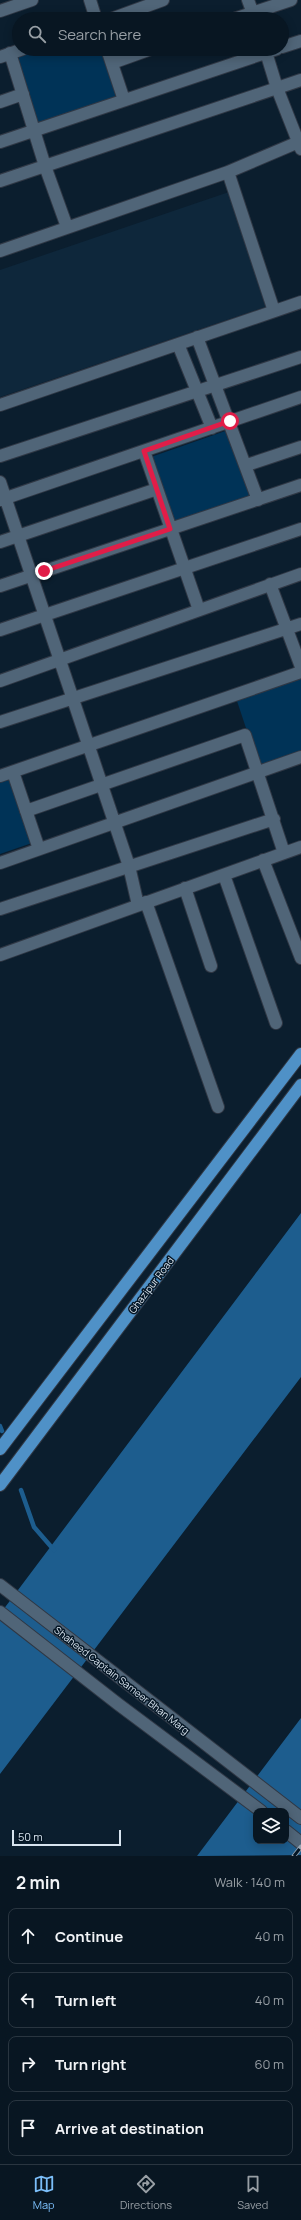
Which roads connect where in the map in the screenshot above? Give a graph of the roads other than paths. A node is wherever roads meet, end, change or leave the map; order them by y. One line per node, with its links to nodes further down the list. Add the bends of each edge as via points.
1 (32, 0): 6 (street)
2 (90, 0): 7 (street)
3 (163, 0): 8 (street)
4 (248, 0): 9 (street)
5 (291, 0): 10 (street)
6 (0, 11)
7 (94, 12)
8 (130, 12)
9 (252, 12)
10 (263, 12)
11 (301, 41): 12 (street)
12 (289, 45)
13 (5, 55): 21 (street)
14 (110, 56): 18 (street)
15 (132, 56): 18 (street)
16 (252, 56): 22 (street)
17 (271, 56): 20 (street)
18 (112, 63): 22 (street)
19 (301, 80): 20 (street)
20 (277, 88): 26 (street); 27 (street)
21 (23, 94): 23 (street); 24 (street)
22 (124, 100): 24 (street)
23 (0, 102)
24 (34, 130): 25 (street); 27 (street)
25 (0, 142)
26 (300, 144): 28 (street)
27 (44, 166): 29 (street); 30 (street)
28 (228, 172): 30 (street); 33 (street)
29 (0, 181)
30 (67, 227): 31 (street)
31 (0, 250)
32 (301, 302): 33 (street)
33 (274, 311): 34 (street)
34 (197, 337): 35 (street); 37 (street)
35 (178, 344): 38 (street); 40 (street)
36 (301, 357): 37 (street)
37 (216, 385): 38 (street); 41 (street)
38 (197, 391): 42 (street); 45 (street)
39 (301, 397): 41 (street)
40 (0, 405)
41 (230, 421): 42 (street); 46 (street)
42 (212, 428): 44 (street)
43 (301, 447): 46 (street)
44 (144, 451): 49 (street); 50 (street)
45 (0, 456)
46 (246, 465): 51 (street)
47 (0, 482): 50 (street)
48 (301, 485): 51 (street)
49 (157, 489): 52 (street); 54 (street)
50 (3, 499): 54 (street)
51 (258, 500): 52 (street)
52 (170, 529): 56 (street); 58 (street)
53 (301, 529): 56 (street)
54 (19, 536): 55 (street); 58 (street)
55 (0, 542)
56 (184, 568): 61 (street); 62 (street)
57 (301, 574): 59 (street)
58 (32, 576): 60 (street); 62 (street)
59 (270, 584): 61 (street); 64 (street)
60 (0, 586)
61 (199, 610): 66 (street)
62 (45, 614): 65 (street); 66 (street)
63 (301, 624): 64 (street)
64 (287, 628): 67 (street); 70 (street)
65 (0, 630)
66 (60, 660): 69 (street); 70 (street)
67 (301, 667)
68 (301, 672): 72 (street)
69 (0, 681)
70 (73, 698): 71 (street); 72 (street)
71 (0, 722)
72 (89, 746): 74 (street); 77 (street)
73 (301, 757): 75 (street)
74 (13, 772): 76 (street); 78 (street)
75 (258, 774): 77 (street, via 245,735); 79 (street); 80 (street)
76 (0, 776)
77 (102, 785): 78 (street); 80 (street)
78 (26, 811): 82 (street)
79 (274, 819): 83 (street); 86 (street)
80 (115, 823): 82 (street); 86 (street)
81 (301, 847): 83 (street)
82 (39, 850): 85 (street)
83 (284, 853): 84 (street)
84 (263, 860): 87 (street); 92 (street)
85 (0, 863)
86 (129, 866): 89 (street); 90 (street)
87 (224, 874): 88 (street); 94 (street)
88 (185, 888): 89 (street); 93 (street)
89 (142, 904): 91 (street); 97 (street)
90 (0, 909)
91 (0, 955)
92 (301, 958)
93 (211, 966)
94 (276, 1023)
95 (301, 1054): 98 (main road, Ghazipur Road)
96 (301, 1085): 99 (main road, Ghazipur Road)
97 (218, 1107)
98 (0, 1450)
99 (0, 1485)
100 (0, 1585): 103 (street, Shaheed Captain Sameer Bhan Marg)
101 (0, 1612): 102 (street, Shaheed Captain Sameer Bhan Marg)
102 (256, 1808)
103 (301, 1818)
104 (289, 1833): 105 (street)
105 (301, 1843)

